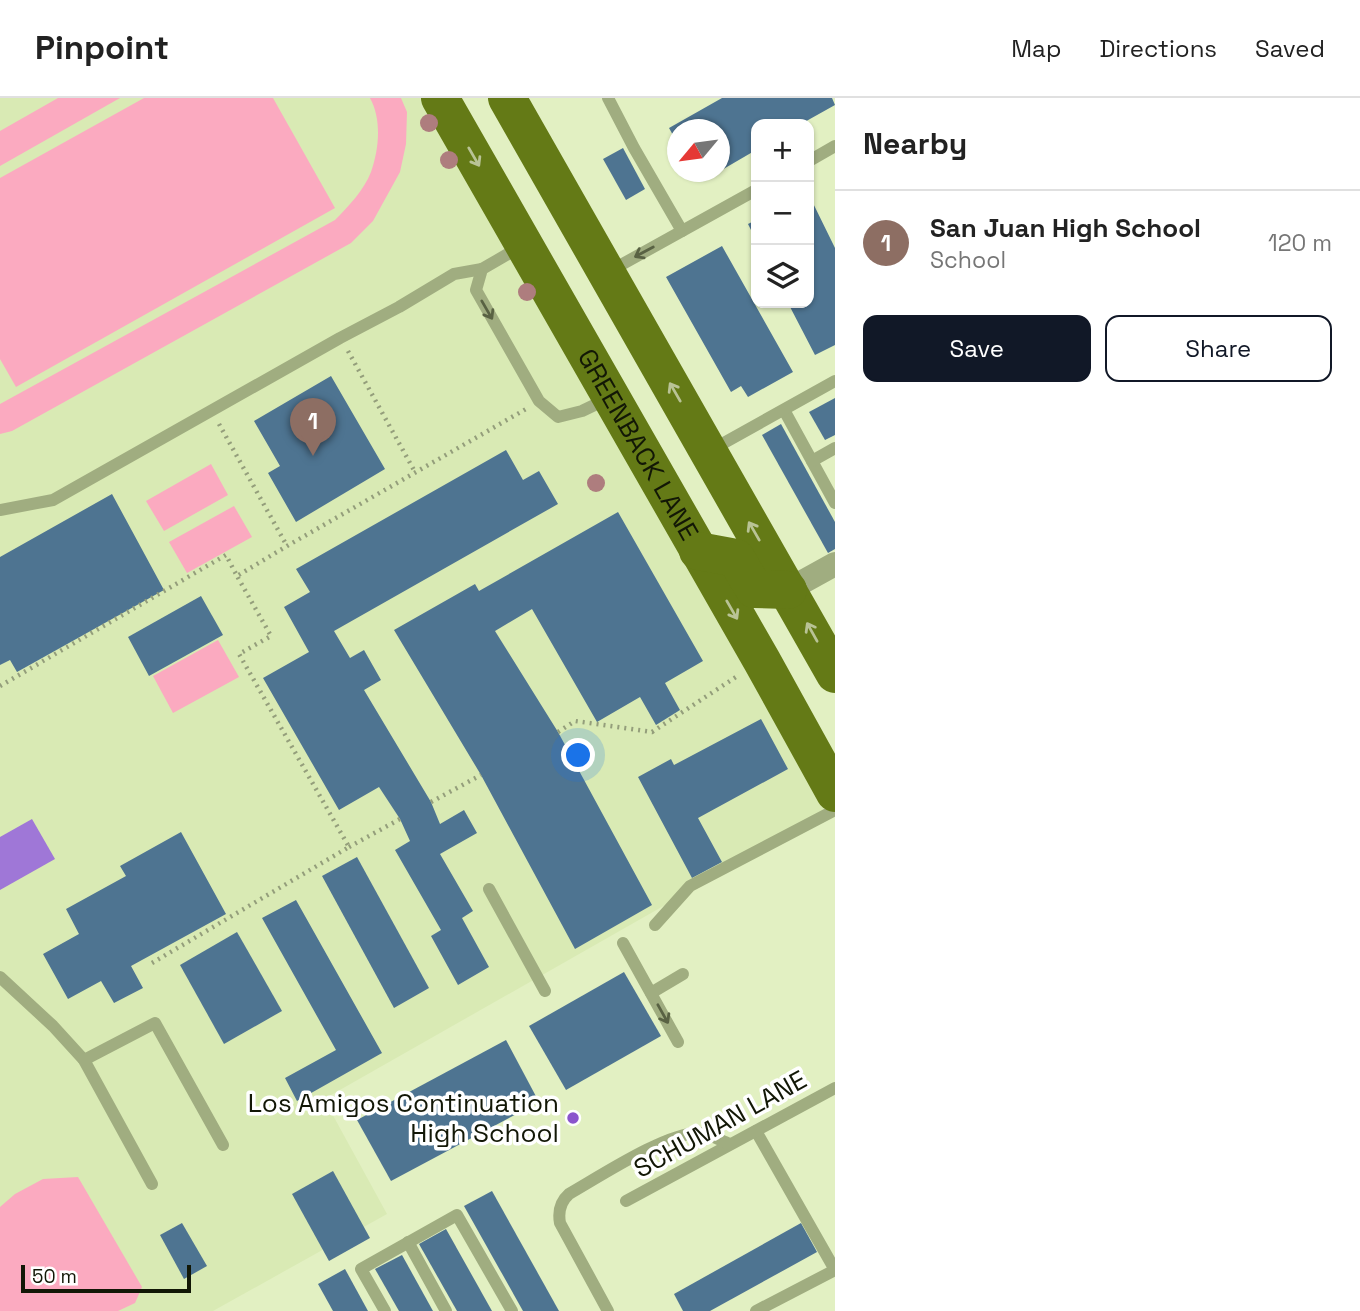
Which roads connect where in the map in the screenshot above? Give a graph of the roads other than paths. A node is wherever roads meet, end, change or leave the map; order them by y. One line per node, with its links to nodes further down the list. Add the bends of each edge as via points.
1 (440, 98): 8 (main road, GREENBACK LANE, one-way to 8)
2 (507, 98): 10 (main road)
3 (608, 98): 7 (lane)
4 (835, 146): 5 (lane)
5 (814, 158)
6 (751, 193): 7 (lane)
7 (682, 231): 10 (lane, one-way to 10)
8 (524, 245): 9 (lane); 12 (main road, GREENBACK LANE)
9 (482, 269): 12 (lane, one-way to 12, via 476,289 539,401 558,417); 18 (lane, via 454,274 52,500)
10 (607, 272): 15 (main road, one-way to 10)
11 (835, 381): 13 (lane)
12 (611, 397): 19 (main road, GREENBACK LANE)
13 (784, 410): 15 (lane); 16 (lane)
14 (835, 448): 16 (lane)
15 (708, 452): 21 (main road, one-way to 15)
16 (812, 461): 17 (lane)
17 (835, 503)
18 (0, 510)
19 (698, 551): 21 (main road, via 736,558 754,589); 23 (main road, GREENBACK LANE, one-way to 23)
20 (835, 565): 21 (street)
21 (788, 590): 22 (main road, one-way to 21)
22 (835, 674)
23 (835, 793)
24 (835, 810): 26 (lane, via 690,886)
25 (489, 889): 30 (lane)
26 (655, 925)
27 (623, 943): 31 (lane)
28 (684, 974): 31 (lane)
29 (0, 977): 33 (lane)
30 (545, 991)
31 (651, 993): 32 (lane, one-way to 32)
32 (678, 1042)
33 (84, 1060): 36 (lane, via 155,1023); 38 (lane)
34 (835, 1087): 35 (lane, SCHUMAN LANE)
35 (756, 1131): 37 (lane, SCHUMAN LANE); 41 (lane)
36 (223, 1144)
37 (730, 1144): 39 (lane, SCHUMAN LANE); 45 (lane, via 701,1133 667,1141 563,1199 560,1223)
38 (152, 1184)
39 (626, 1201)
40 (408, 1242): 42 (lane, via 361,1269); 43 (lane); 44 (lane, via 457,1215)
41 (835, 1270): 46 (lane)
42 (385, 1311)
43 (446, 1311)
44 (512, 1311)
45 (608, 1311)
46 (756, 1311)

